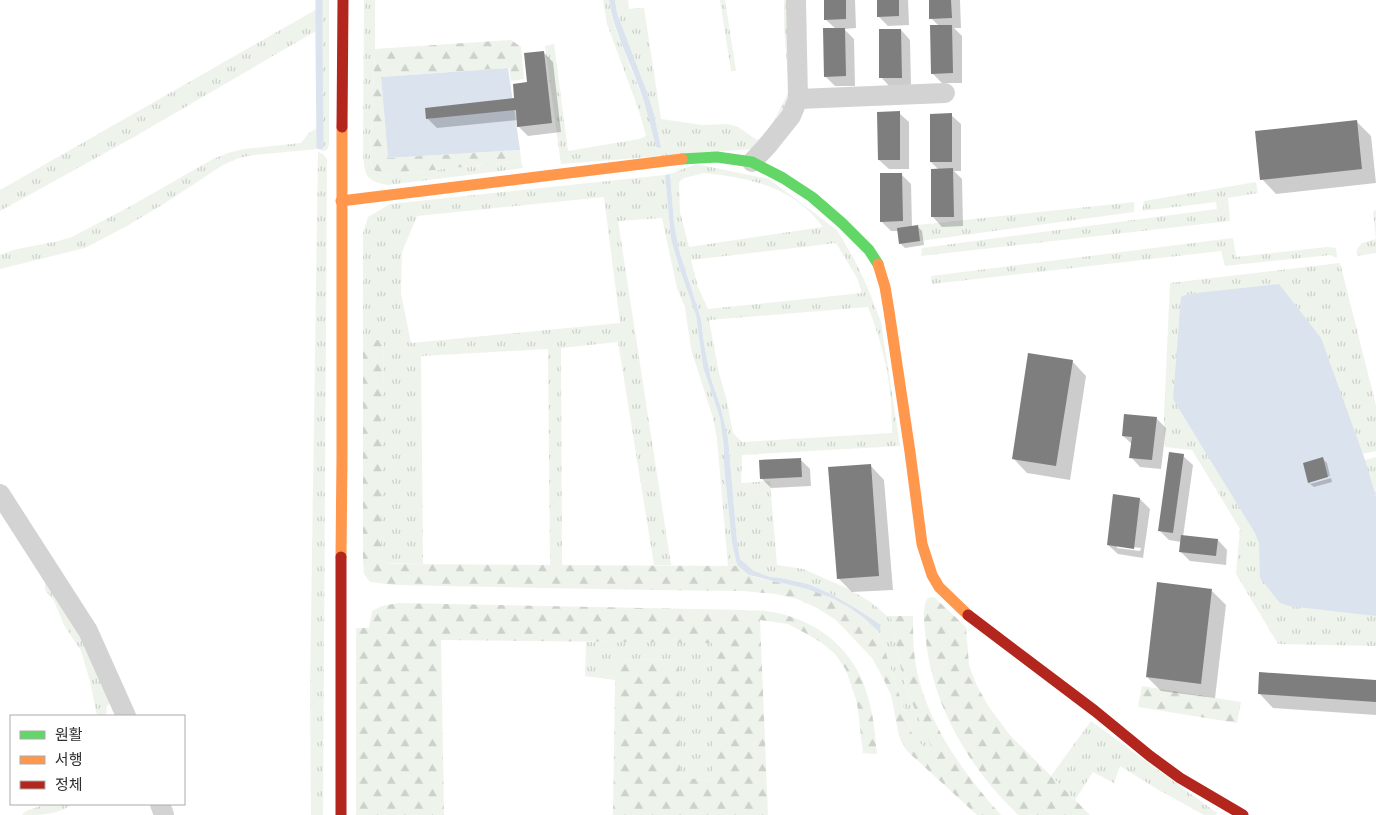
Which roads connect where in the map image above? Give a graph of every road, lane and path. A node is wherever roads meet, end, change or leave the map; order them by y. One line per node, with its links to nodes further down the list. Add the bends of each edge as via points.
1 (343, 0): 6 (street)
2 (796, 0): 4 (street)
3 (945, 94): 4 (street)
4 (798, 98): 5 (street, via 791,116)
5 (752, 162): 6 (street, via 717,157 686,158); 10 (street, via 812,197 858,238 876,261 890,311 922,544 939,587 972,619 1150,756 1180,778)
6 (341, 201): 9 (street)
7 (0, 494): 8 (street, via 88,631)
8 (126, 715)
9 (340, 815)
10 (1243, 815)

